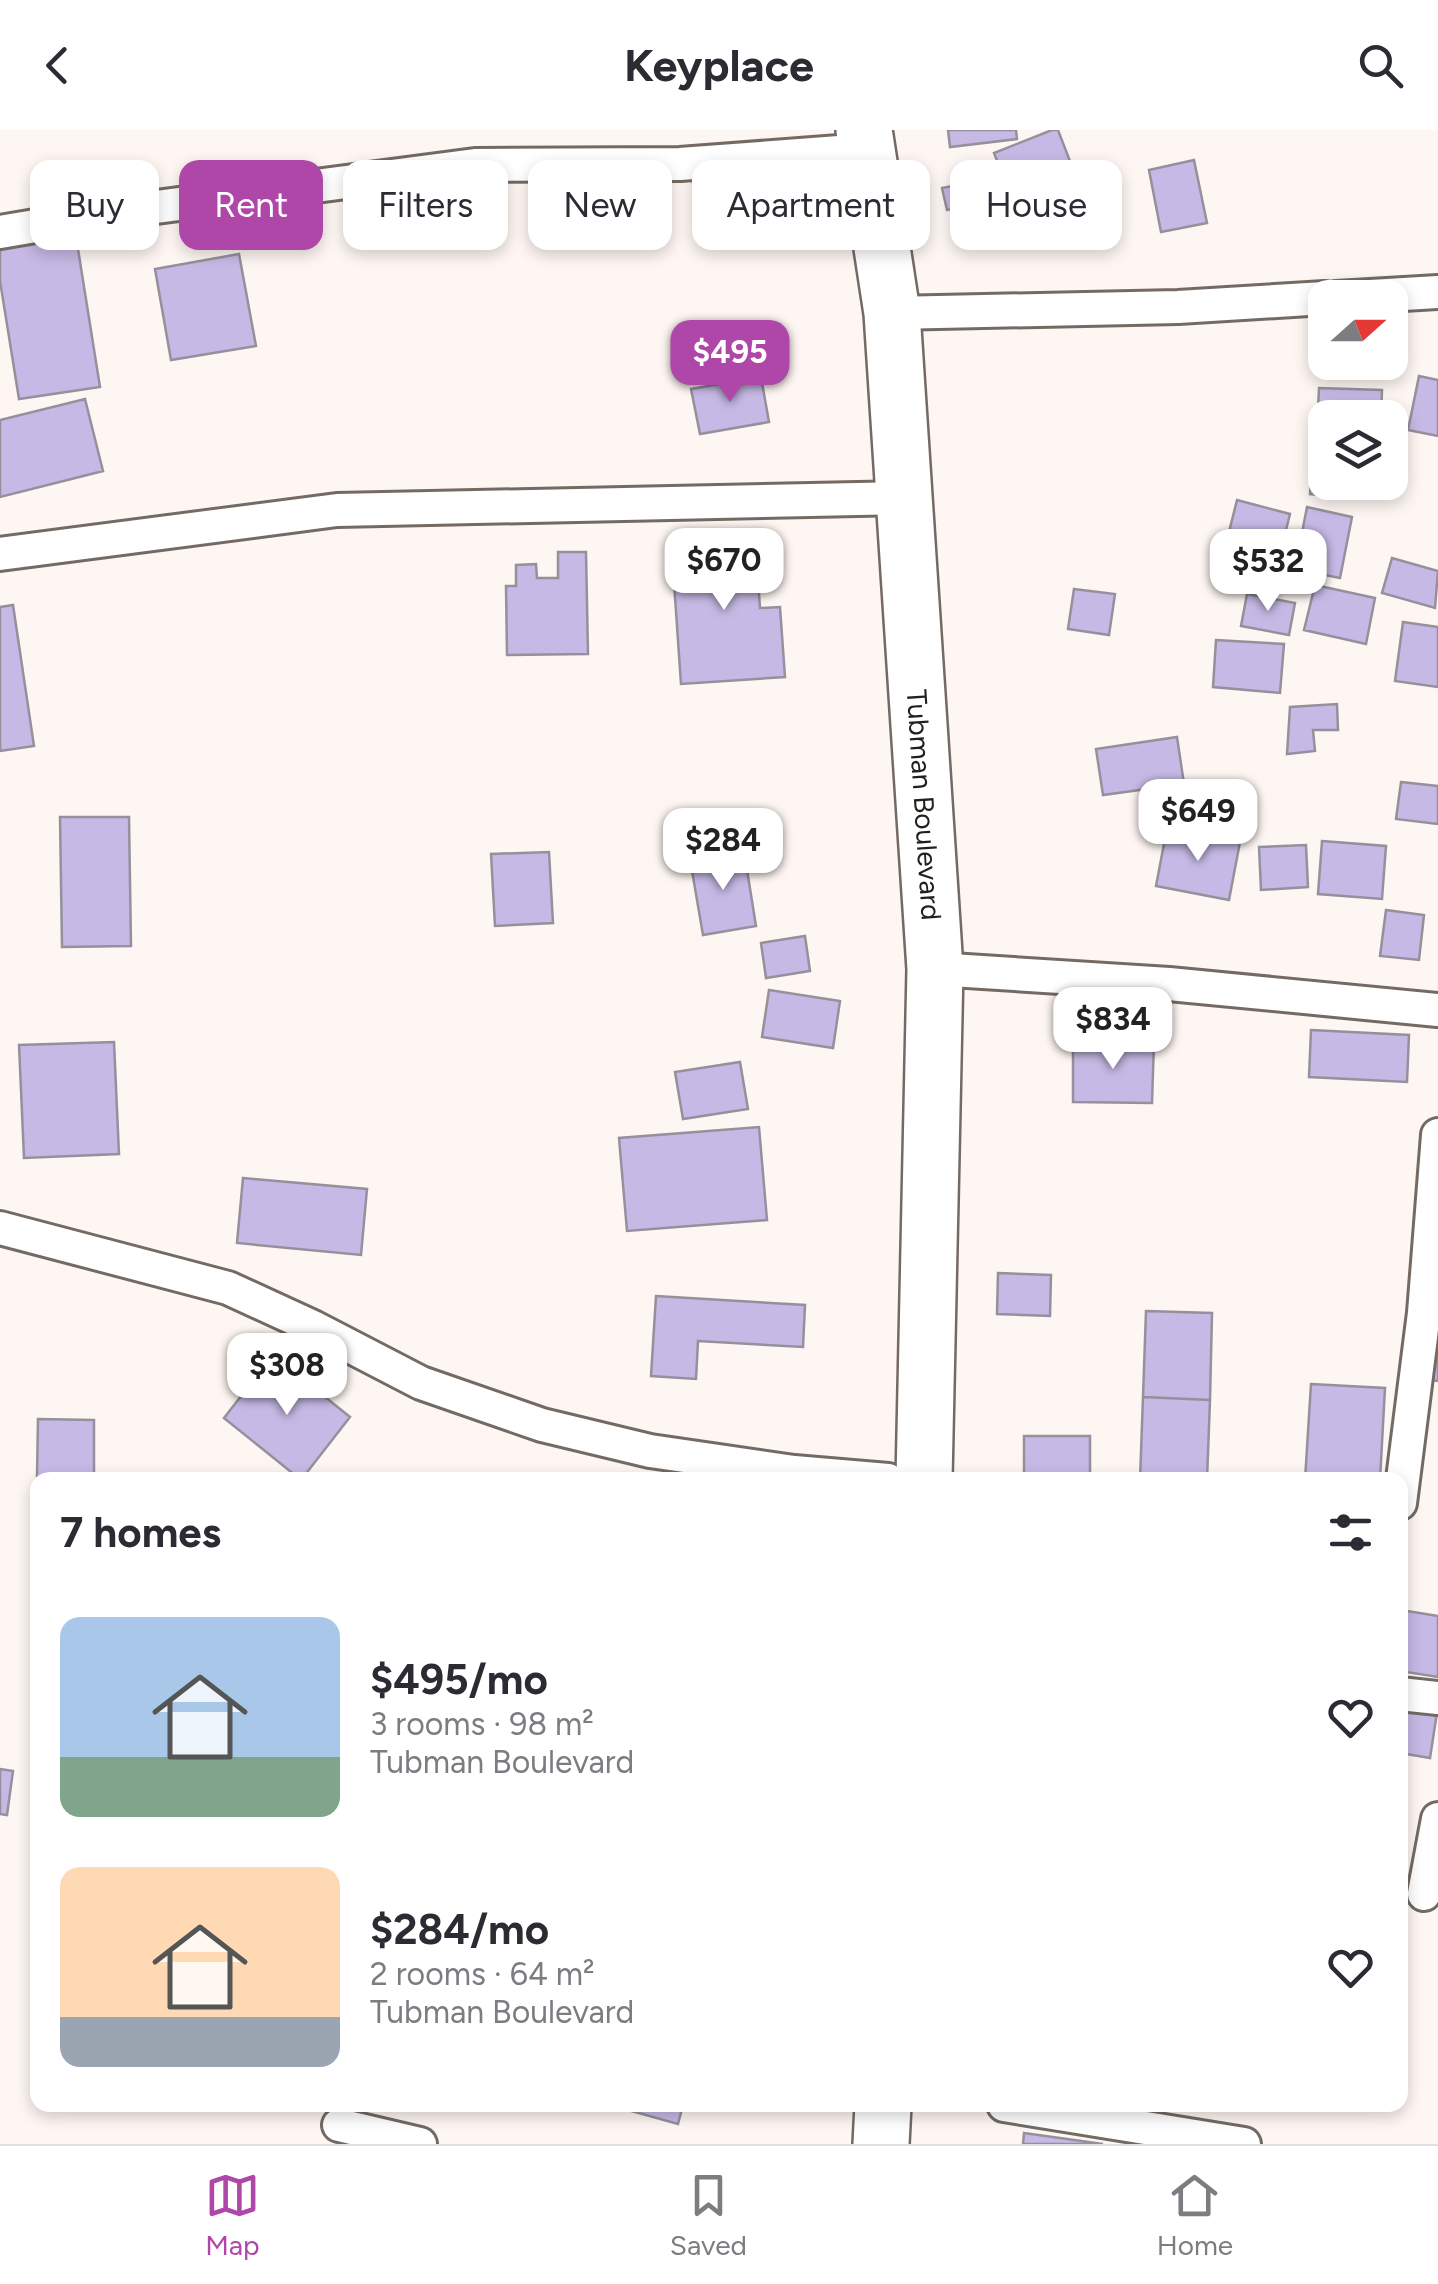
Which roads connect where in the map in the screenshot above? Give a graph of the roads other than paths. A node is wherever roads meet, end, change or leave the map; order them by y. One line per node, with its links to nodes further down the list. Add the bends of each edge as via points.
1 (865, 140): 2 (street, via 680,164 476,165); 6 (highway, Tubman Boulevard)
2 (0, 232)
3 (1438, 292): 4 (street)
4 (1408, 294)
5 (1308, 299): 6 (street)
6 (892, 313): 7 (highway, Tubman Boulevard)
7 (906, 498): 8 (street, via 337,510); 9 (highway, Tubman Boulevard)
8 (0, 554)
9 (935, 970): 10 (street); 14 (highway, Tubman Boulevard)
10 (1438, 1010)
11 (1438, 1136): 15 (street)
12 (0, 1228): 13 (street, via 228,1288 421,1383 542,1424 650,1451)
13 (794, 1472)
14 (924, 1472)
15 (1404, 1472)
16 (1408, 1695): 17 (street)
17 (1438, 1698)
18 (1438, 1819): 19 (street)
19 (1424, 1894)
20 (882, 2112): 24 (highway)
21 (1047, 2112): 25 (street)
22 (338, 2125): 23 (street)
23 (420, 2144)
24 (880, 2144)
25 (1244, 2144)

